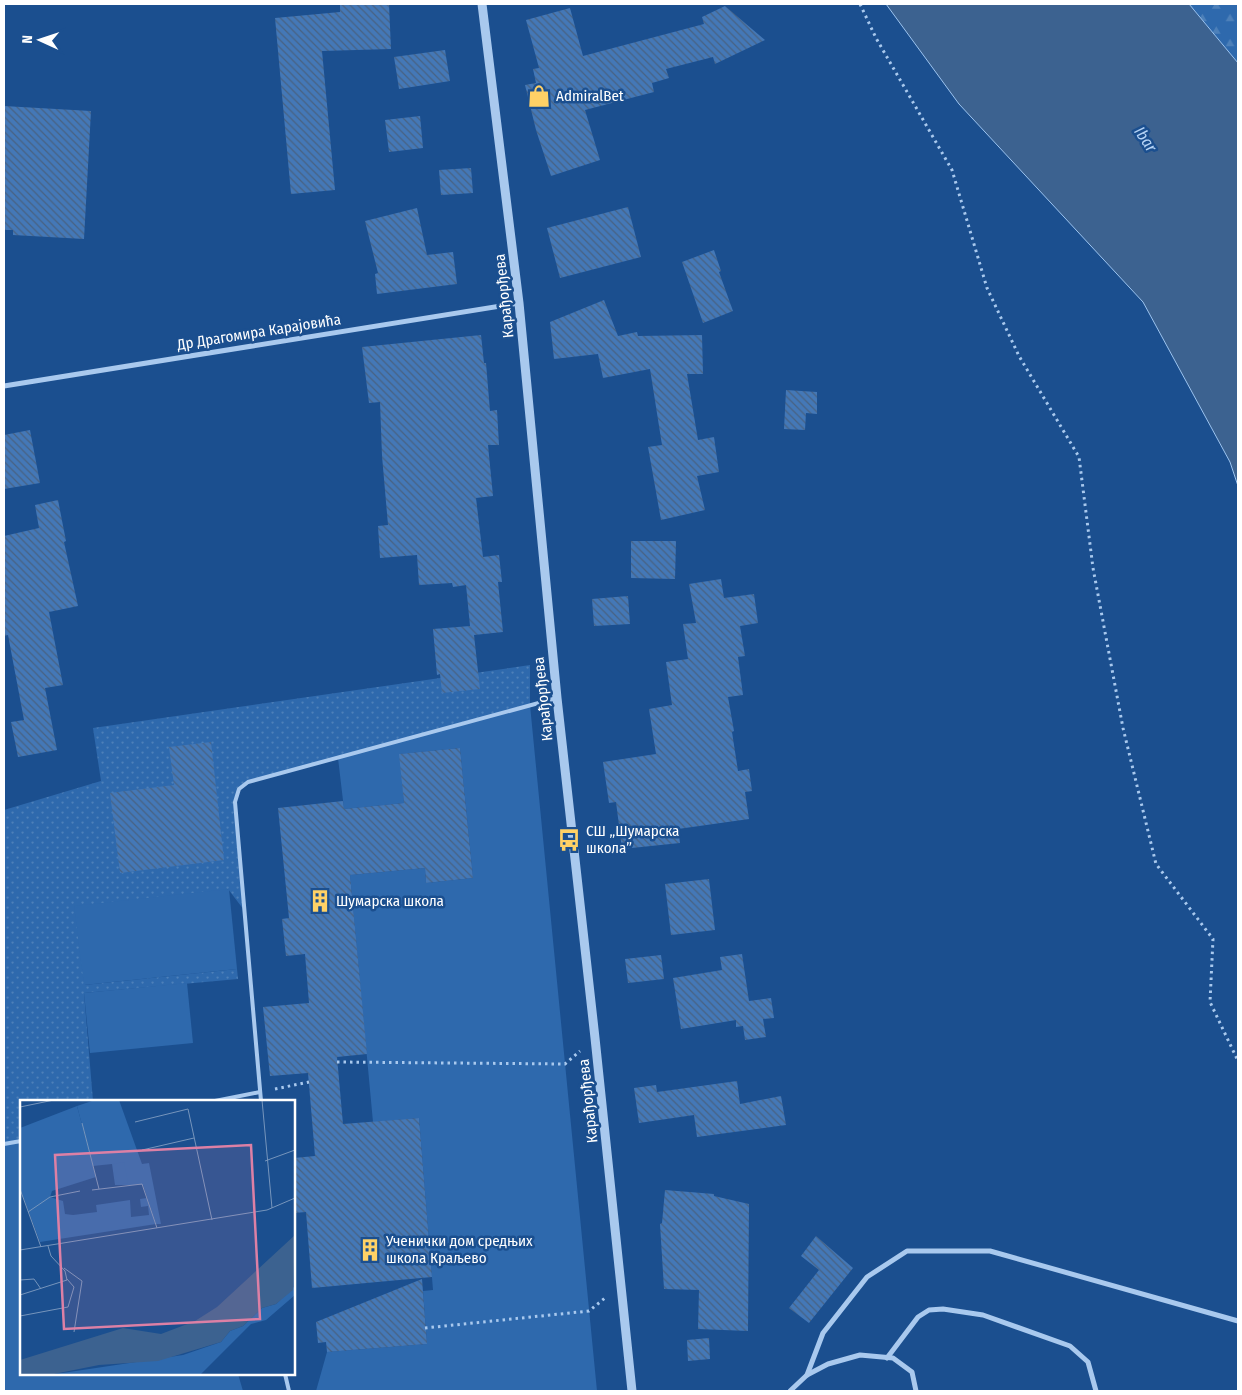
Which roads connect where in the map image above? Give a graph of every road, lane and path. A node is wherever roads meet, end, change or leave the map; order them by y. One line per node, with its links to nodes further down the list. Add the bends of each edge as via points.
1 (482, 4): 3 (street, Карађорђева)
2 (860, 4): 8 (path, via 952,170 987,288 1019,356 1079,457 1093,568 1123,728 1156,864 1213,940 1210,1002)
3 (519, 303): 4 (street, Др Драгомира Карајовића); 5 (street, Карађорђева)
4 (4, 386)
5 (557, 698): 6 (street, Карађорђева); 10 (lane, via 248,782 239,789 235,802)
6 (596, 1038): 7 (path, via 565,1064); 15 (street, Карађорђева)
7 (337, 1062)
8 (1238, 1062)
9 (309, 1082): 10 (path)
10 (260, 1092): 11 (lane); 12 (lane)
11 (220, 1100)
12 (261, 1100)
13 (20, 1140): 14 (lane)
14 (4, 1144)
15 (621, 1285): 17 (path, via 589,1311); 22 (street, Карађорђева)
16 (1238, 1321): 20 (street, via 990,1251 908,1251 867,1277 823,1333)
17 (426, 1328)
18 (887, 1358): 20 (street, via 860,1356 828,1364); 24 (street, via 893,1358 912,1372); 25 (street, via 918,1317 929,1310 943,1309 983,1316 1070,1346 1088,1362)
19 (285, 1375): 21 (lane)
20 (807, 1375): 23 (street)
21 (289, 1391)
22 (632, 1391)
23 (790, 1391)
24 (916, 1391)
25 (1096, 1391)

